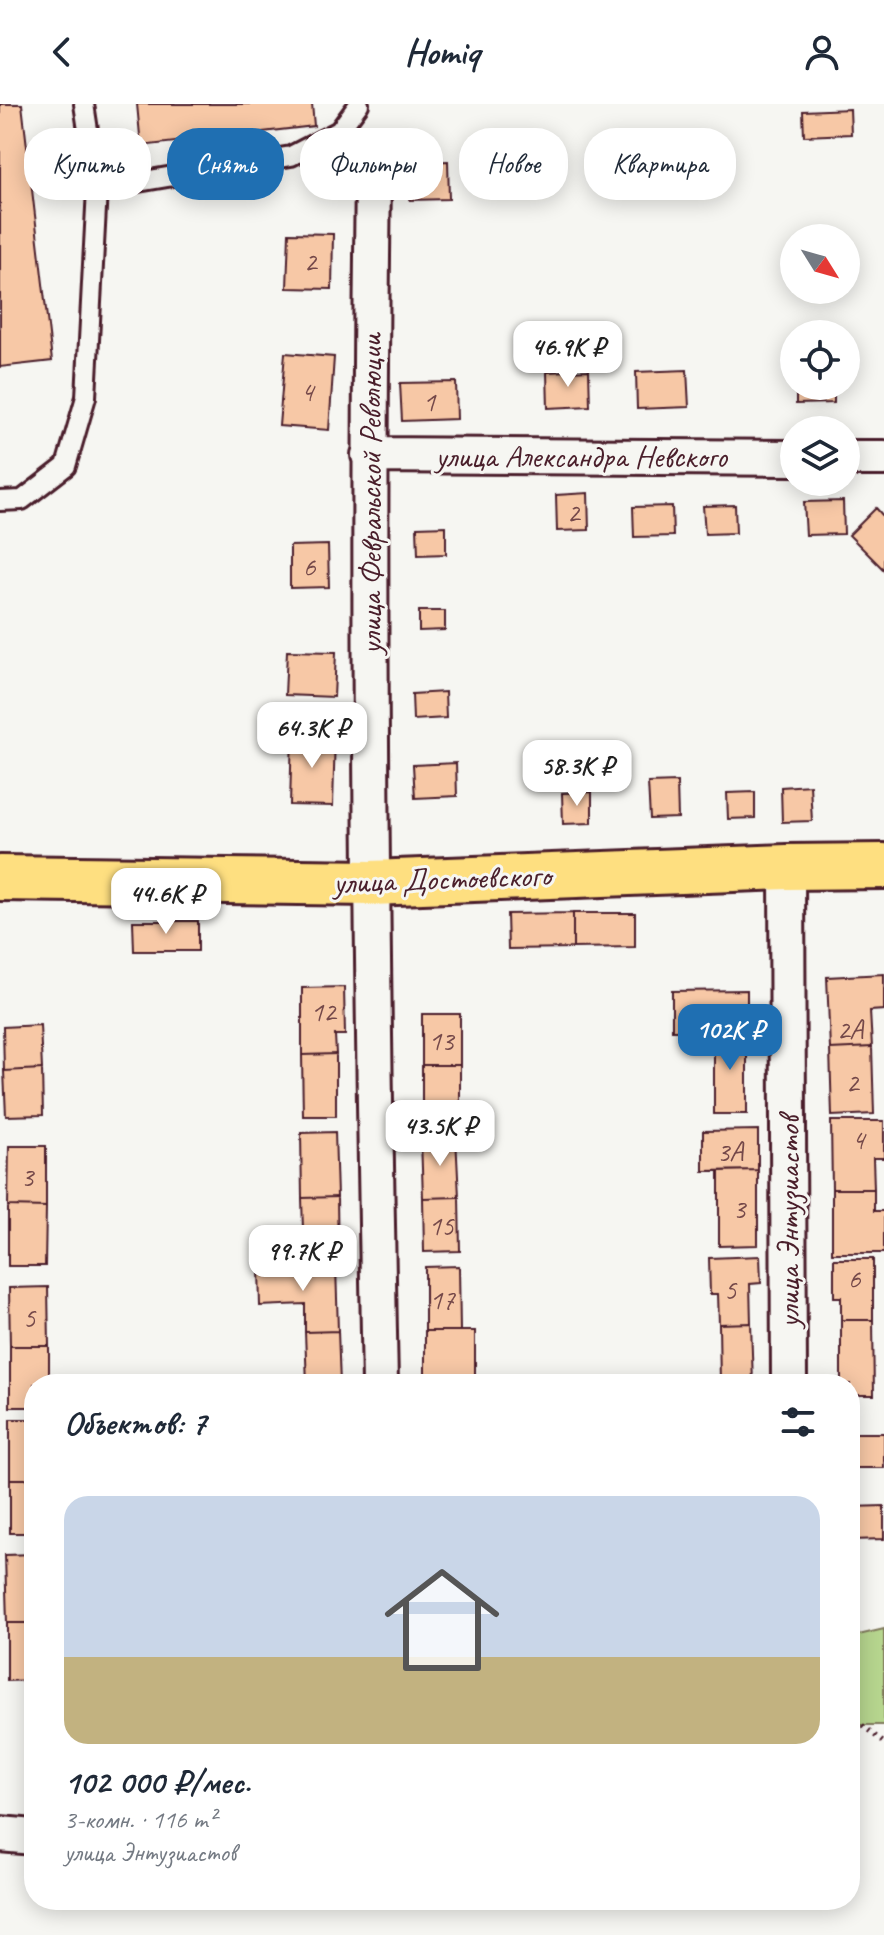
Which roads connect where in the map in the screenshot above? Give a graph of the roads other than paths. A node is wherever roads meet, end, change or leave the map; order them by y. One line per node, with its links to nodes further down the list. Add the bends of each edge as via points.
1 (84, 104): 3 (lane)
2 (359, 104): 4 (lane, via 339,131 291,156)
3 (88, 128)
4 (151, 180)
5 (96, 200): 11 (lane, via 86,397 66,466 22,500)
6 (373, 200): 7 (street, улица Февральской Революции)
7 (369, 455): 8 (street, улица Александра Невского); 15 (street, улица Февральской Революции)
8 (780, 458)
9 (860, 458): 10 (street)
10 (884, 458)
11 (0, 501)
12 (884, 866): 13 (main road, улица Достоевского)
13 (787, 867): 15 (main road, улица Достоевского); 17 (street, улица Энтузиастов)
14 (0, 878): 15 (main road, улица Достоевского)
15 (371, 883): 16 (street, улица Февральской Революции)
16 (380, 1374)
17 (789, 1374)
18 (0, 1834): 19 (street)
19 (24, 1836)

